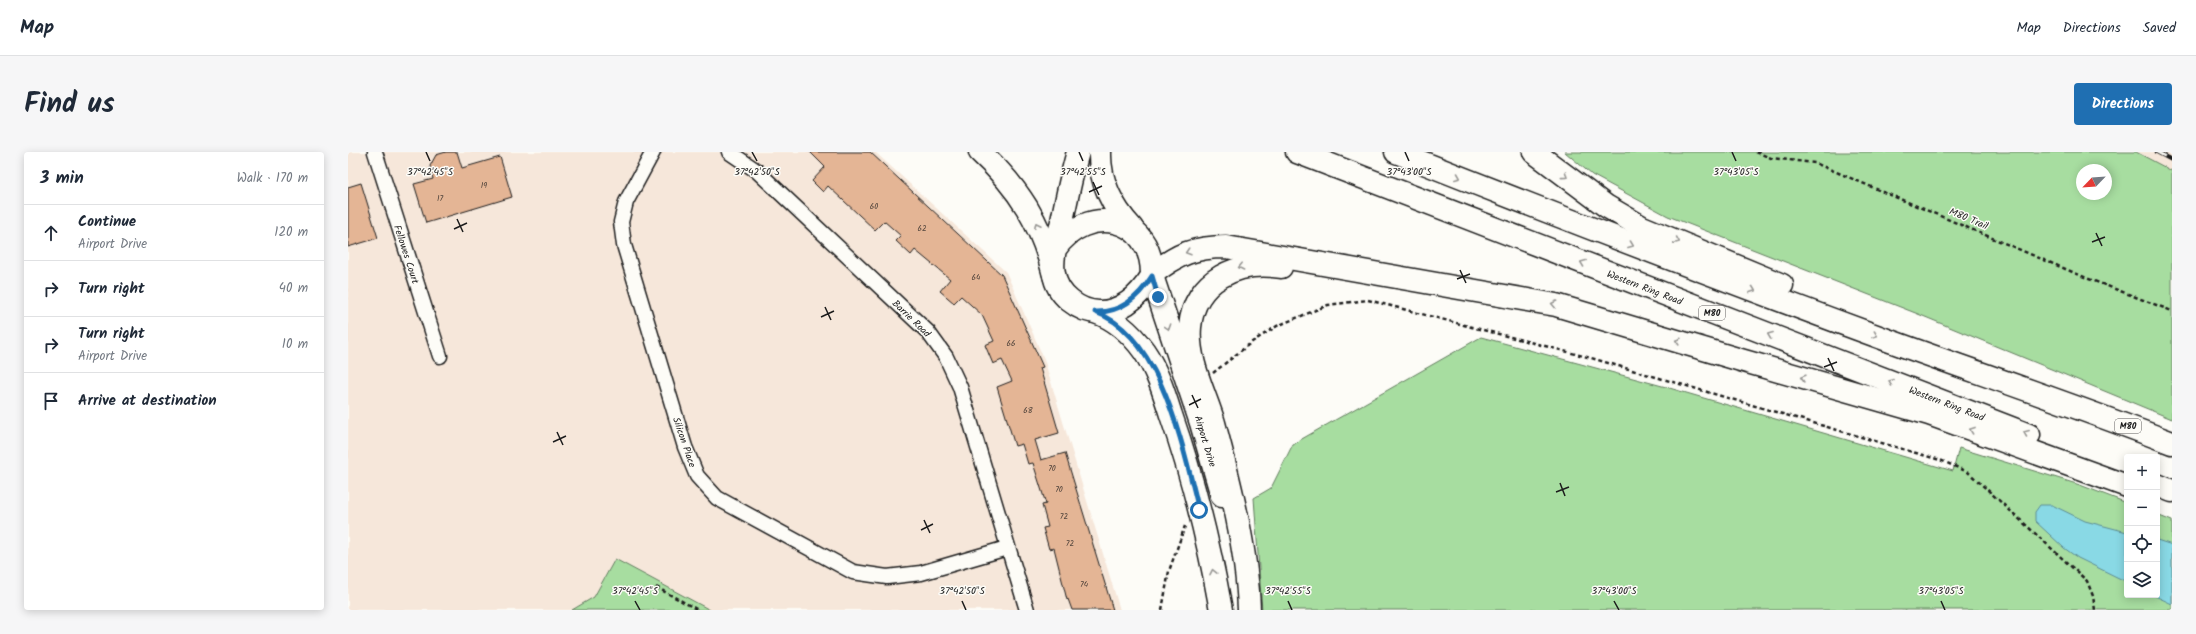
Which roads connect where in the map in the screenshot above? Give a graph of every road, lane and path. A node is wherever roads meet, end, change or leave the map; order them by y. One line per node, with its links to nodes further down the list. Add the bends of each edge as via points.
1 (375, 152): 18 (street, Fellowes Court)
2 (653, 152): 29 (street, Silicon Place, via 626,202 621,222 624,245 685,447 697,476 716,498 853,572 888,577 920,573)
3 (730, 152): 29 (street, Barrie Road, via 757,171 928,332 946,357 960,387)
4 (980, 152): 13 (main road, one-way to 4, via 1044,241 1026,205 1007,178)
5 (1078, 152): 12 (main road)
6 (1100, 152): 11 (main road, via 1107,190 1119,213)
7 (1297, 152): 22 (main road, Western Ring Road / M80, one-way to 7)
8 (1396, 152): 20 (main road, M80, one-way to 20, via 1633,246)
9 (1534, 152): 20 (main road, one-way to 20, via 1606,206 1642,227 1756,275 1987,362)
10 (1756, 152): 16 (path, M80 Trail, via 1771,158 1816,163 2089,279)
11 (1132, 228): 12 (main road, via 1118,222 1091,223 1069,234); 14 (main road, via 1140,237 1147,252)
12 (1055, 249): 13 (main road)
13 (1054, 275): 17 (main road, via 1063,294 1071,302 1080,308)
14 (1152, 275): 15 (main road, one-way to 14, via 1226,247 1185,252); 17 (main road, via 1141,292 1120,308); 35 (main road, Airport Drive, one-way to 35, via 1217,478 1235,555)
15 (1419, 281): 19 (main road, one-way to 19, via 1267,264 1233,269 1213,282 1204,292 1193,314 1190,347); 23 (main road, one-way to 15, via 1929,414 1620,323 1556,305)
16 (2172, 311)
17 (1095, 312): 28 (main road, via 1109,317 1126,330 1153,366 1178,435)
18 (440, 356)
19 (1200, 382): 36 (main road, via 1221,449 1236,511); 37 (path, via 1277,326 1328,305 1368,300 1591,358 1940,460 1968,472 2087,581 2094,596)
20 (2084, 409): 21 (main road, M80)
21 (2172, 443)
22 (2124, 472)
23 (2124, 485)
24 (2160, 486): 25 (main road)
25 (2172, 491)
26 (2160, 497): 27 (main road)
27 (2172, 502)
28 (1199, 510): 33 (path, via 1187,521 1169,571); 34 (main road, one-way to 28)
29 (1007, 548): 32 (street, Barrie Road)
30 (656, 587): 31 (path)
31 (698, 610)
32 (1027, 610)
33 (1162, 610)
34 (1221, 610)
35 (1244, 610)
36 (1249, 610)
37 (2095, 610)

